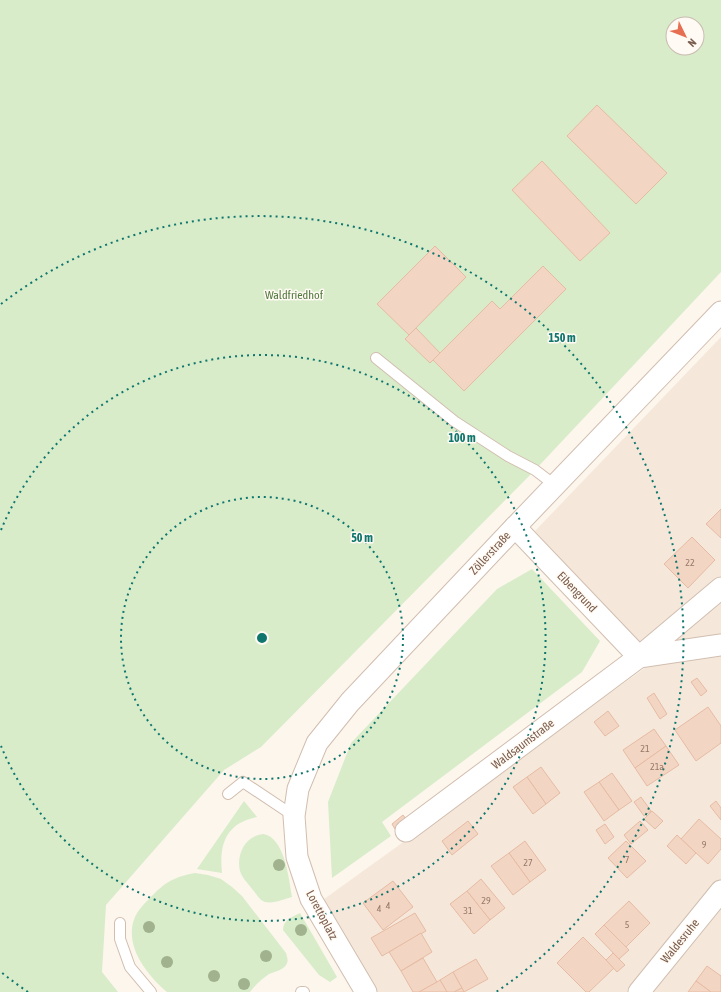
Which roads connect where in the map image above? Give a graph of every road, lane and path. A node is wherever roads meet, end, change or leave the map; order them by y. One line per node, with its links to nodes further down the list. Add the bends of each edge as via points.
1 (721, 312): 3 (street, Zöllerstraße)
2 (376, 358): 3 (lane, via 454,421 535,470)
3 (556, 486): 4 (street, Zöllerstraße)
4 (515, 527): 7 (street, Eibengrund); 9 (street, Zöllerstraße, via 350,702 317,743 298,789)
5 (721, 588): 7 (street, Waldsaumstraße)
6 (721, 645): 7 (street, Waldsaumstraße)
7 (639, 657): 10 (street, Waldsaumstraße)
8 (228, 794): 9 (lane, via 243,782)
9 (294, 816): 17 (street, Lorettoplatz, via 297,857 311,899)
10 (406, 831)
11 (721, 891): 13 (street, Waldesruhe)
12 (120, 923): 14 (lane, via 120,939 130,967)
13 (641, 991)
14 (151, 992)
15 (301, 992): 16 (lane)
16 (304, 992)
17 (366, 992)

